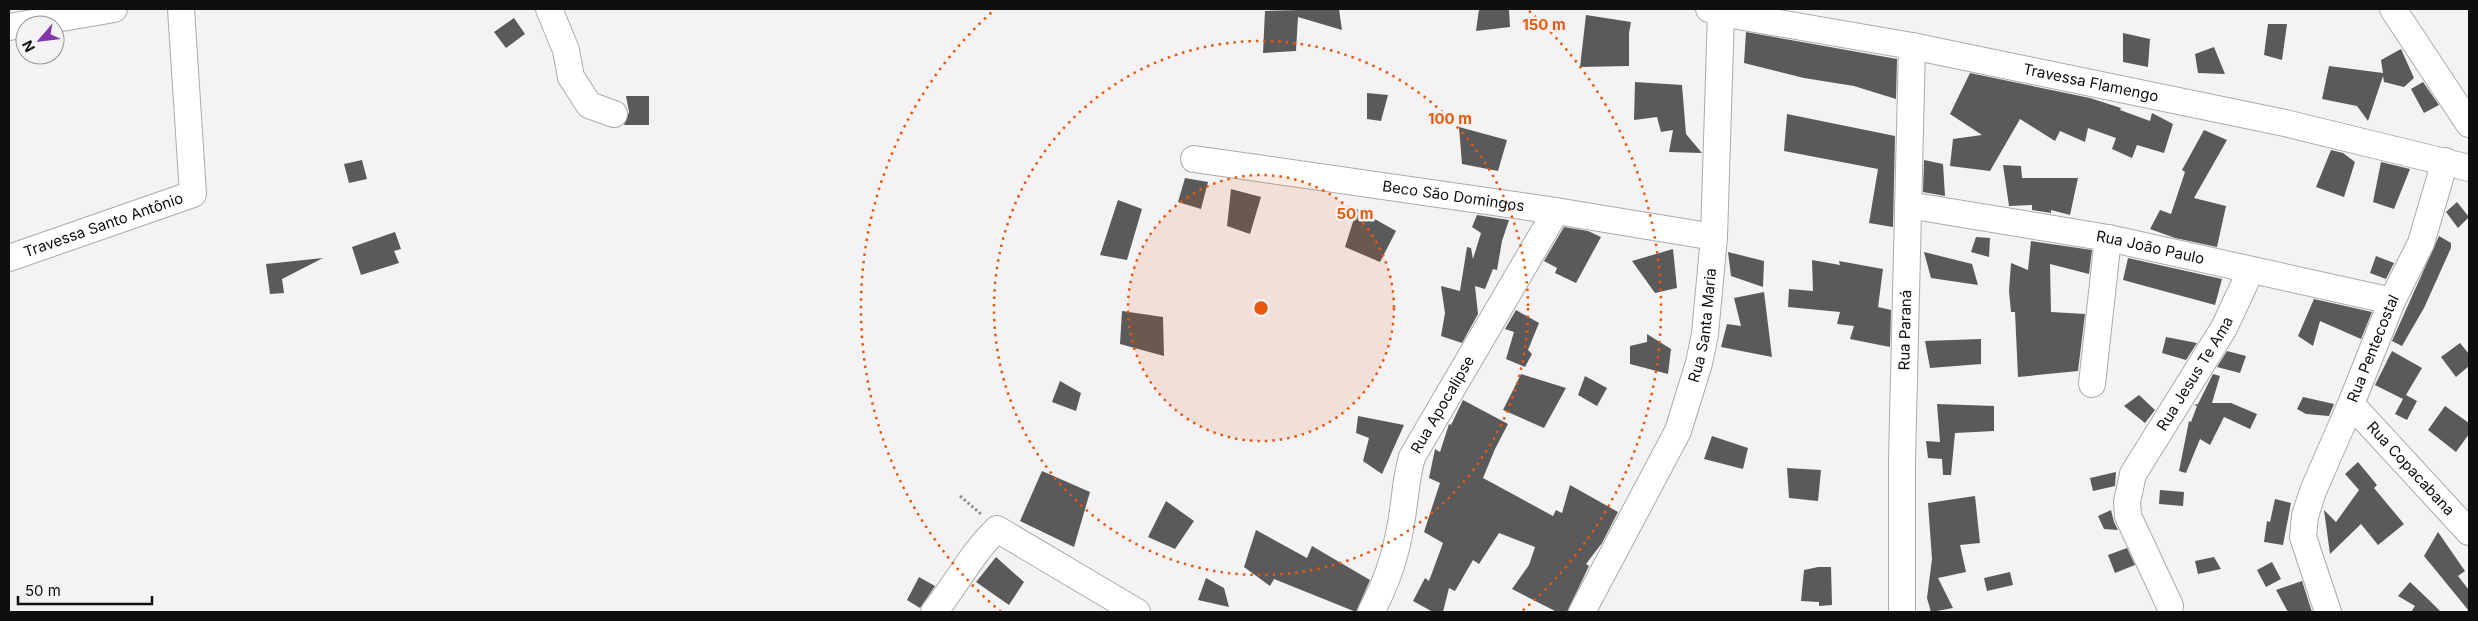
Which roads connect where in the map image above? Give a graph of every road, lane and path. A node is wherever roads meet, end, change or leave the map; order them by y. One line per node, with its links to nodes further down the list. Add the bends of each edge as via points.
1 (114, 9): 6 (street)
2 (181, 9): 16 (street, Travessa Santo Antônio, via 193,194)
3 (549, 9): 8 (street, via 566,50 571,77 589,105)
4 (2393, 9): 9 (street)
5 (1715, 11): 7 (street, Travessa Flamengo); 14 (street, Rua Santa Maria)
6 (9, 27)
7 (1912, 46): 11 (street, Travessa Flamengo, via 2285,123); 12 (street, Rua Paraná)
8 (614, 114)
9 (2469, 124)
10 (1194, 159): 13 (street, Beco São Domingos)
11 (2457, 164): 18 (street, Rua Pentecostal)
12 (1908, 205): 15 (street, Rua João Paulo); 29 (street, Rua Paraná)
13 (1556, 211): 14 (street, Beco São Domingos); 27 (street, Rua Apocalipse, via 1412,457 1399,538 1386,584)
14 (1714, 237): 28 (street, Rua Santa Maria, via 1705,334 1678,431)
15 (2108, 238): 17 (street, Rua João Paulo); 19 (street)
16 (9, 258)
17 (2251, 270): 18 (street, Rua João Paulo); 24 (street, Rua Jesus Te Ama, via 2224,328 2133,474 2126,502 2128,516)
18 (2392, 301): 20 (street, Rua Pentecostal)
19 (2092, 384)
20 (2351, 404): 23 (street, Rua Copacabana); 30 (street, Rua Pentecostal, via 2305,516 2303,537)
21 (960, 496): 22 (path)
22 (997, 529): 25 (street, via 983,542); 26 (street)
23 (2469, 532)
24 (2170, 606)
25 (934, 612)
26 (1137, 612)
27 (1371, 612)
28 (1582, 612)
29 (1902, 612)
30 (2328, 612)

